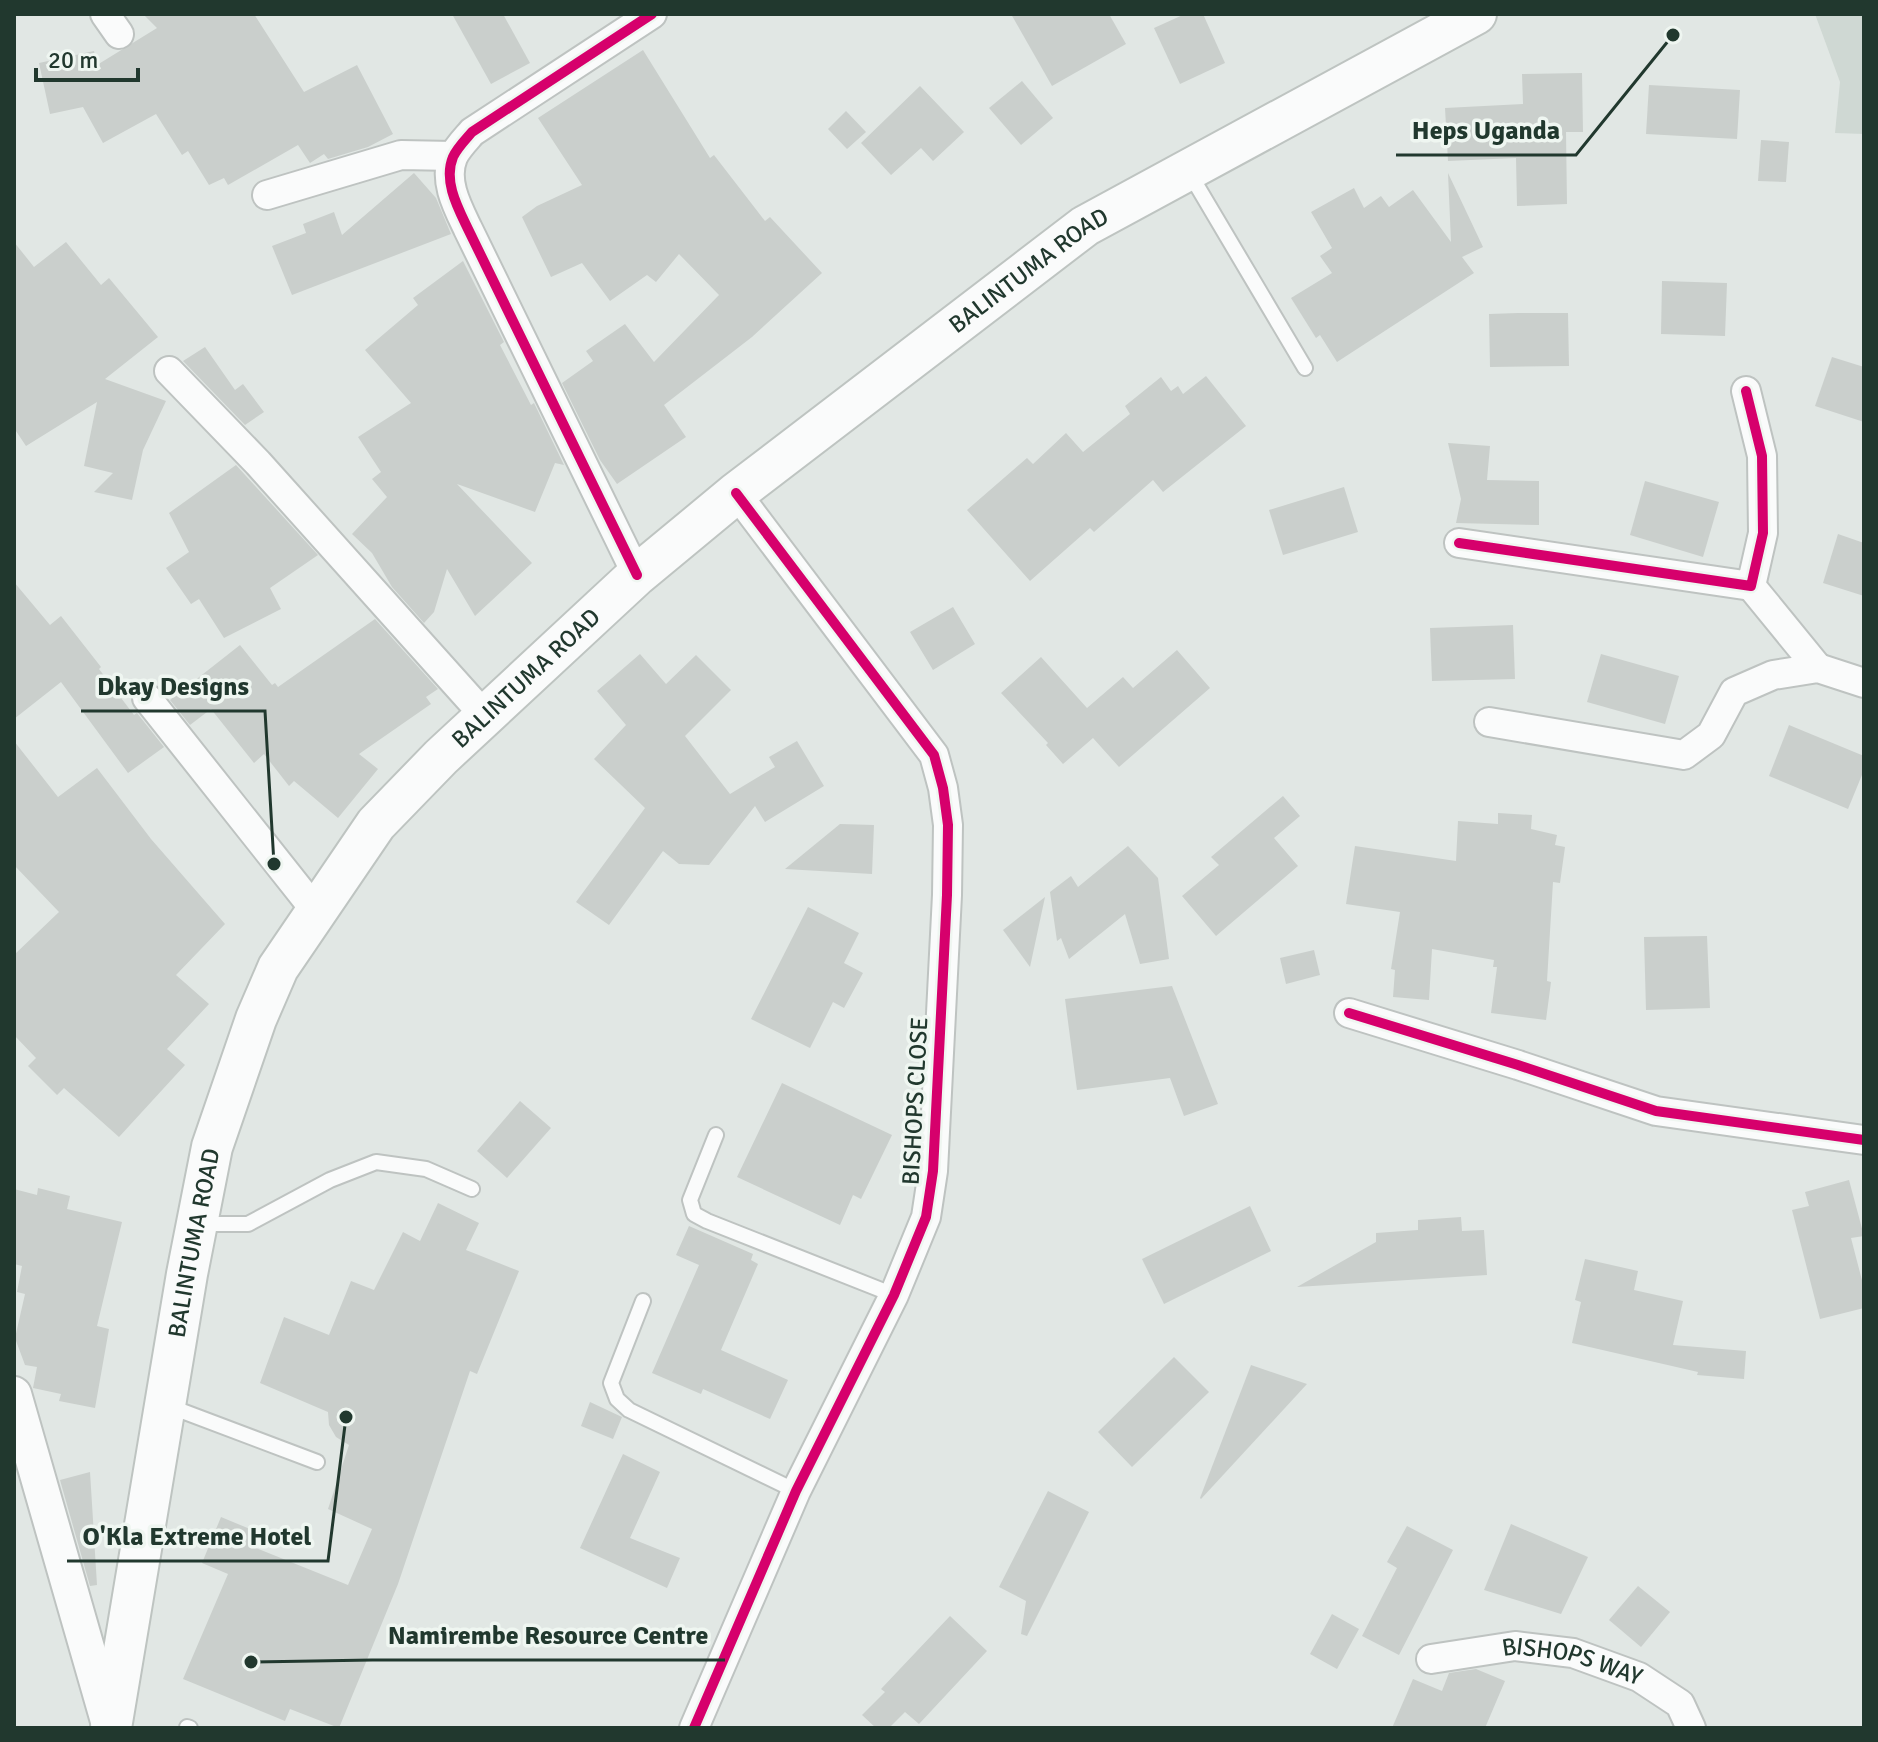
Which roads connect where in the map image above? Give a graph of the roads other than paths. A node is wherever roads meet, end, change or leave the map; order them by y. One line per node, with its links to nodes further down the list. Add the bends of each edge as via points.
1 (652, 14): 3 (street, via 472,132)
2 (1476, 14): 4 (main road, BALINTUMA ROAD)
3 (453, 156): 5 (street, via 401,155); 11 (street, via 453,196)
4 (1188, 170): 6 (lane); 9 (main road, BALINTUMA ROAD, via 1085,226)
5 (267, 195)
6 (1305, 368)
7 (169, 371): 16 (street)
8 (1746, 391): 12 (street, via 1762,456 1763,533)
9 (736, 493): 11 (main road, BALINTUMA ROAD); 24 (street, BISHOPS CLOSE, via 934,755 943,788 947,895 933,1171 926,1217)
10 (1459, 543): 12 (street)
11 (637, 575): 16 (main road, BALINTUMA ROAD)
12 (1751, 586): 13 (street)
13 (1818, 668): 14 (street); 17 (street, via 1773,675 1734,692 1711,735 1684,755)
14 (1864, 683)
15 (147, 698): 18 (street)
16 (485, 716): 18 (main road, BALINTUMA ROAD, via 376,824)
17 (1489, 722)
18 (316, 911): 23 (main road, BALINTUMA ROAD, via 278,968 256,1019 212,1147)
19 (1349, 1013): 21 (street, via 1656,1111)
20 (716, 1135): 24 (lane, via 690,1200 694,1214)
21 (1864, 1140)
22 (472, 1189): 23 (lane, via 426,1169 376,1162 248,1224)
23 (197, 1224): 27 (main road, BALINTUMA ROAD)
24 (894, 1295): 29 (street, BISHOPS CLOSE)
25 (643, 1301): 29 (lane, via 611,1383 617,1399 629,1410)
26 (14, 1394): 31 (street)
27 (166, 1404): 28 (lane); 31 (main road, BALINTUMA ROAD)
28 (317, 1462)
29 (796, 1491): 32 (street, BISHOPS CLOSE)
30 (1431, 1659): 33 (street, BISHOPS WAY, via 1515,1646 1573,1653 1639,1677 1680,1704)
31 (110, 1728)
32 (694, 1728)
33 (1691, 1728)

